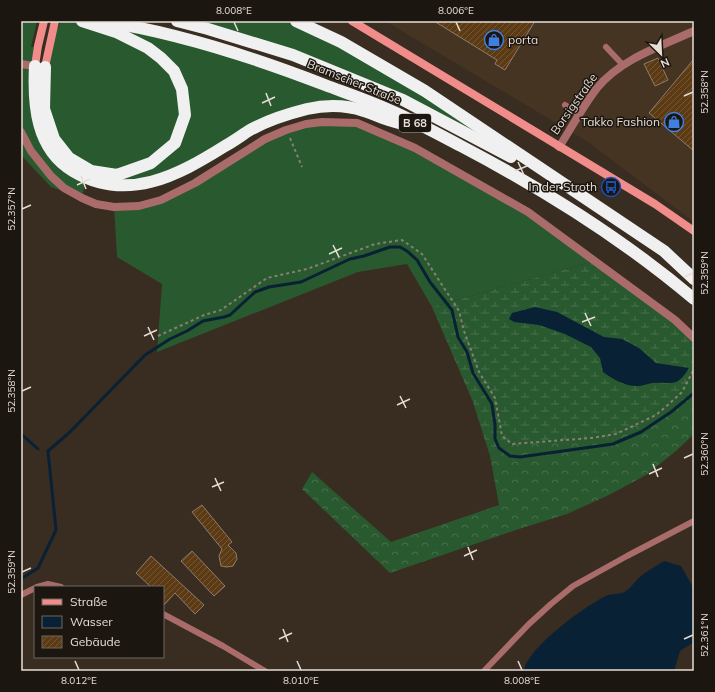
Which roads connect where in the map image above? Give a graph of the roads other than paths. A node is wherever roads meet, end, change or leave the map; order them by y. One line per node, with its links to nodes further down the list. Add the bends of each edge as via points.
1 (44, 21): 12 (street, via 38,46)
2 (55, 21): 12 (street, via 49,48)
3 (82, 21): 12 (highway, via 116,32 148,48 174,71 182,89 185,115 175,143 151,163 117,176 91,171 69,158 54,139 44,109)
4 (102, 21): 15 (highway, Bramscher Straße / B 68, via 206,44 285,69 396,113)
5 (177, 21): 18 (highway, B 68, via 293,55 403,100)
6 (296, 21): 18 (highway, via 341,42 424,91)
7 (352, 21): 17 (street)
8 (694, 31): 11 (street, Borsigstraße)
9 (606, 47): 11 (lane)
10 (21, 64): 12 (street)
11 (623, 65): 14 (street, Borsigstraße, via 598,87)
12 (40, 67): 15 (highway, via 34,91 36,112 41,132 52,152 67,167 86,178 108,185 131,186 156,181 180,172 250,130 277,117 309,109 338,106 363,110 392,121)
13 (565, 106): 14 (lane)
14 (579, 115): 17 (street, Borsigstraße)
15 (426, 128): 21 (highway, Bramscher Straße / B 68, via 560,202 659,270)
16 (21, 132): 22 (street, via 31,152 64,188 96,204 114,207 139,206 161,200 195,183 265,139 286,130 322,122 357,123 415,148 528,212 675,320)
17 (559, 147): 19 (street, via 655,204)
18 (571, 188): 20 (highway, B 68, via 664,251)
19 (694, 231)
20 (694, 279)
21 (694, 299)
22 (694, 338)
23 (694, 521): 30 (lane, via 573,586 529,624)
24 (41, 586): 25 (lane, via 48,584)
25 (56, 586)
26 (34, 588): 27 (lane)
27 (21, 595)
28 (164, 615): 29 (lane)
29 (265, 671)
30 (484, 671)

